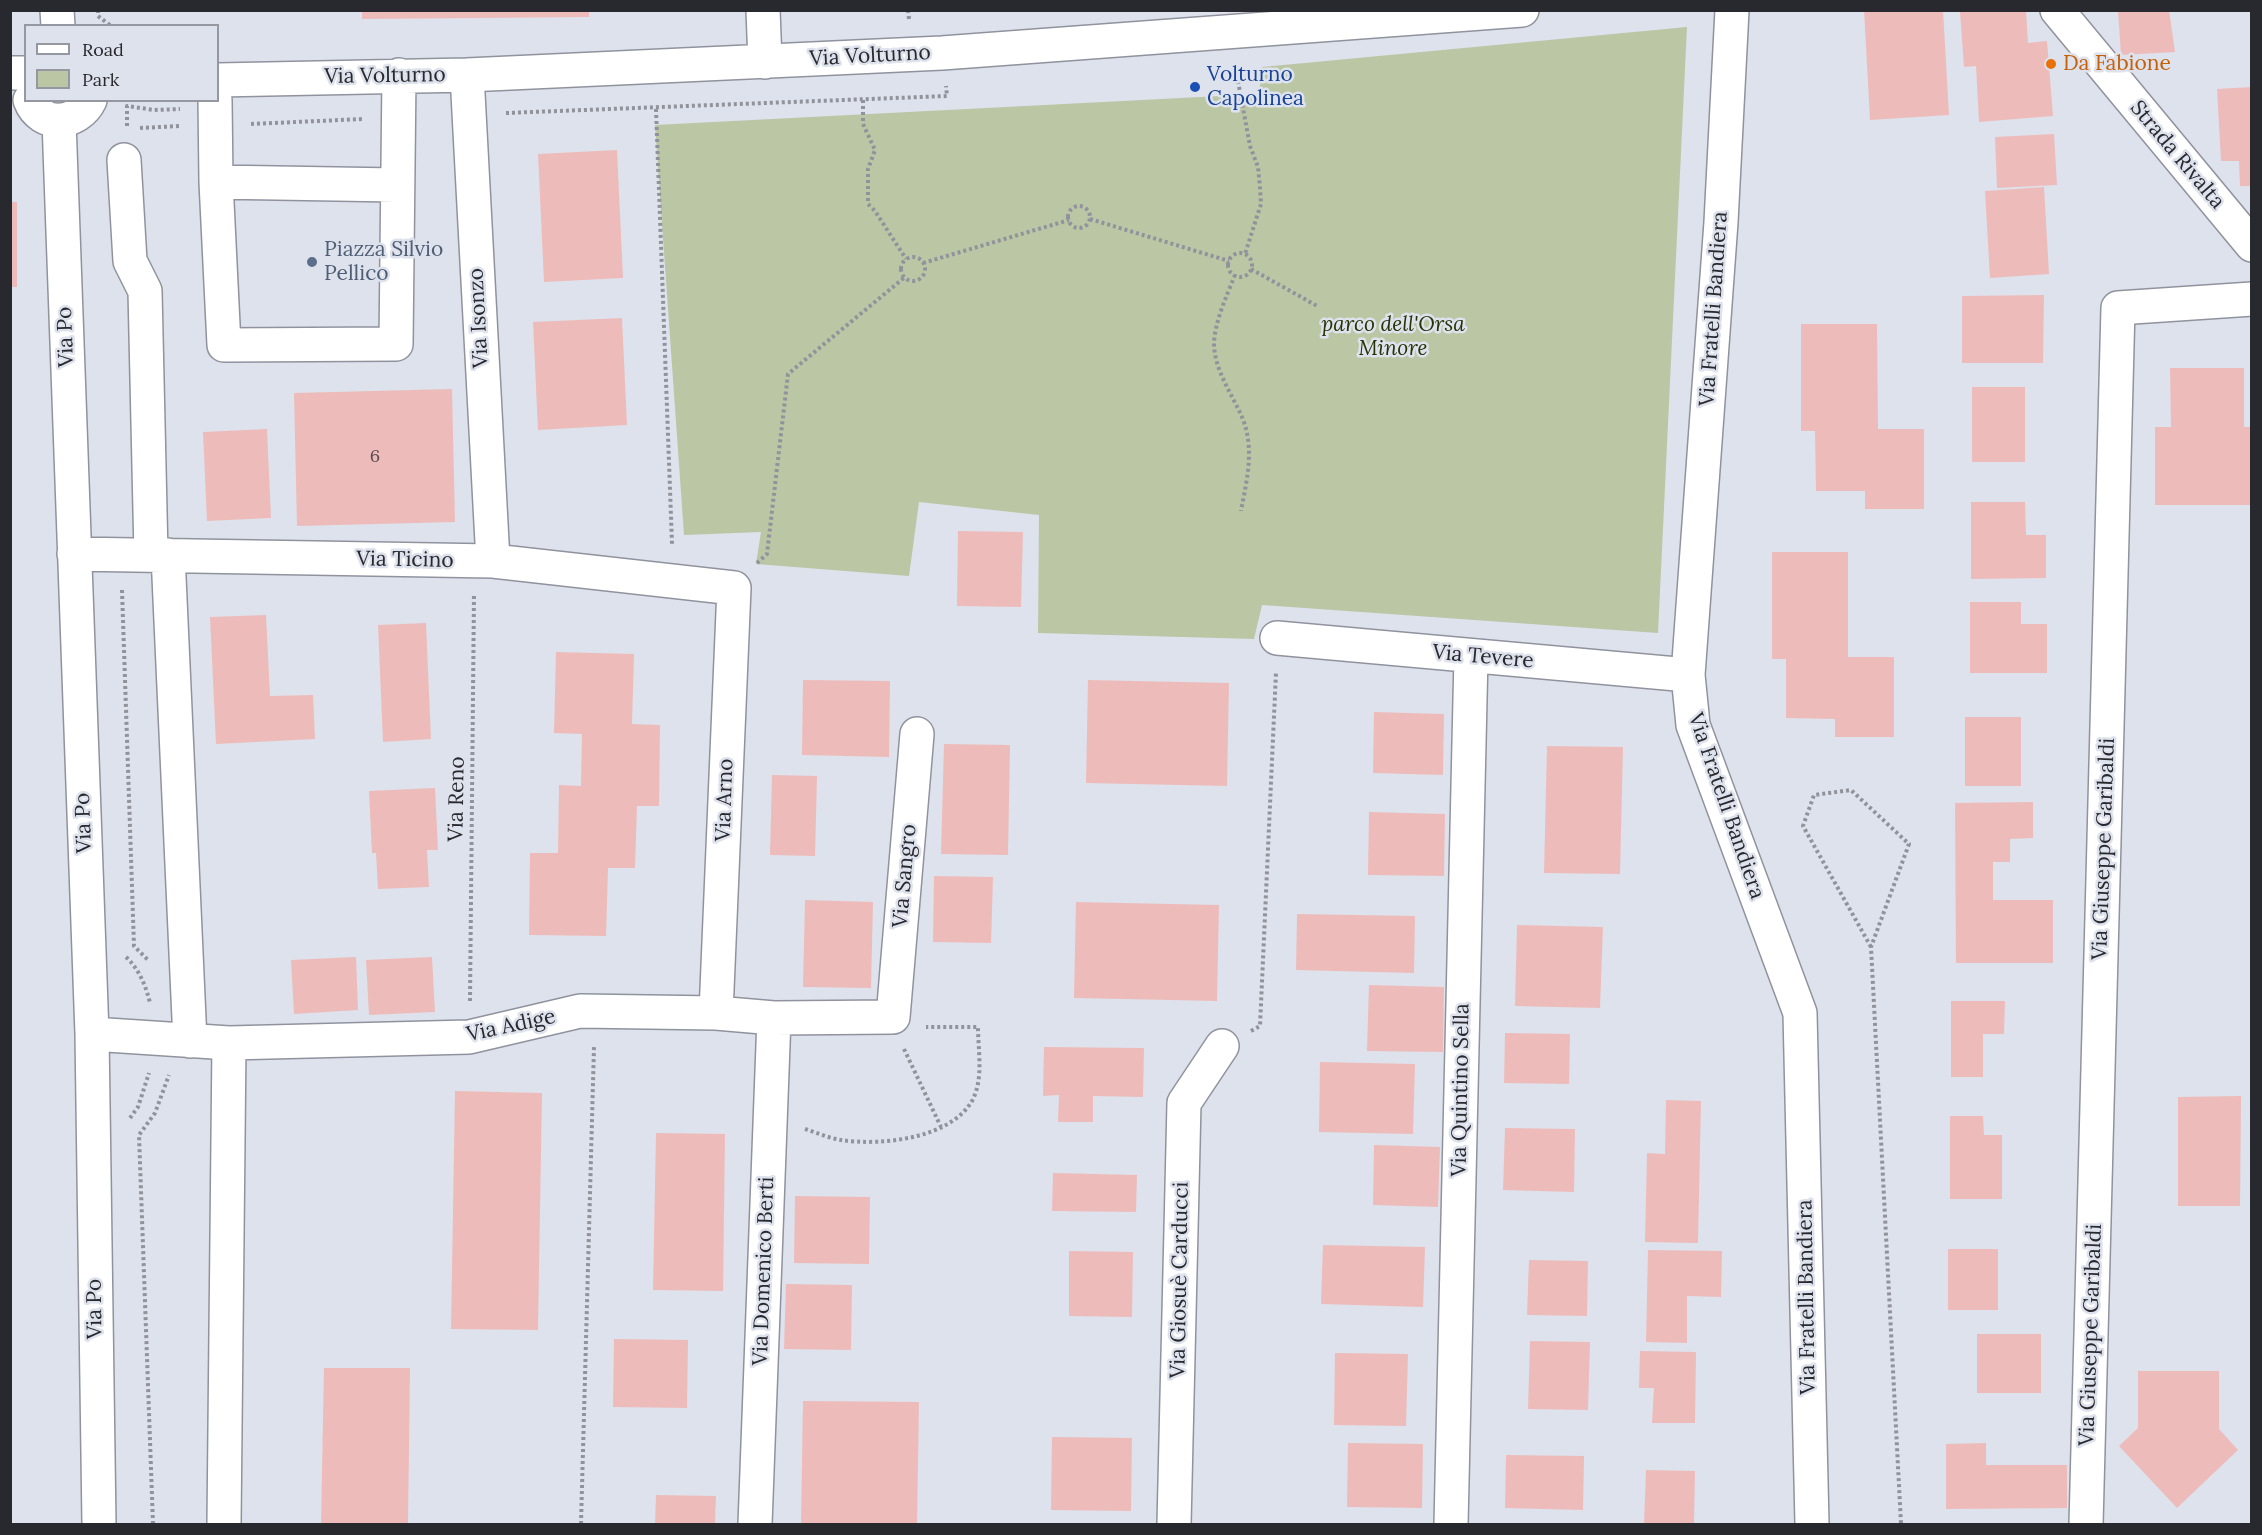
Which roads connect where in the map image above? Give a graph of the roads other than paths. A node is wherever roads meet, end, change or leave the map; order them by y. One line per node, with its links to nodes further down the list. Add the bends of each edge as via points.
1 (763, 10): 5 (street)
2 (1522, 10): 5 (street, Via Volturno, via 942,53)
3 (1732, 10): 24 (street, Via Fratelli Bandiera, via 1721,222)
4 (2057, 10): 16 (street, Strada Rivalta)
5 (765, 62): 7 (street, Via Volturno)
6 (399, 75): 7 (street, Via Volturno); 8 (street, Via Volturno); 15 (street)
7 (467, 75): 20 (street, Via Isonzo)
8 (219, 80)
9 (31, 102): 12 (street, via 39,113)
10 (89, 102): 12 (street, via 77,116)
11 (215, 113): 14 (street)
12 (59, 121): 18 (street, Via Po)
13 (126, 144): 19 (street, via 130,261 145,291)
14 (216, 182): 15 (street); 15 (street, via 224,345 396,344)
15 (396, 185)
16 (2252, 245)
17 (2252, 299): 39 (street, Via Giuseppe Garibaldi, via 2118,308)
18 (75, 554): 19 (street, Via Ticino); 29 (street, Via Po)
19 (147, 555): 20 (street, Via Ticino); 30 (street)
20 (484, 561): 21 (street, Via Ticino)
21 (734, 588): 26 (street, Via Arno)
22 (1277, 638): 23 (street, Via Tevere)
23 (1471, 656): 24 (street, Via Tevere); 37 (street, Via Quintino Sella)
24 (1688, 675): 38 (street, Via Fratelli Bandiera, via 1693,725 1800,1013)
25 (917, 734): 28 (street, Via Sangro)
26 (716, 1013): 27 (street, Via Adige); 31 (street, Via Adige, via 580,1011 469,1038)
27 (774, 1018): 28 (street, Via Adige); 35 (street, Via Domenico Berti)
28 (894, 1022)
29 (92, 1034): 30 (street, Via Adige); 33 (street, Via Po)
30 (179, 1041): 31 (street, Via Adige)
31 (229, 1043): 34 (street)
32 (1222, 1046): 36 (street, Via Giosuè Carducci, via 1185,1103)
33 (99, 1524)
34 (224, 1524)
35 (754, 1524)
36 (1174, 1524)
37 (1451, 1524)
38 (1812, 1524)
39 (2086, 1524)

